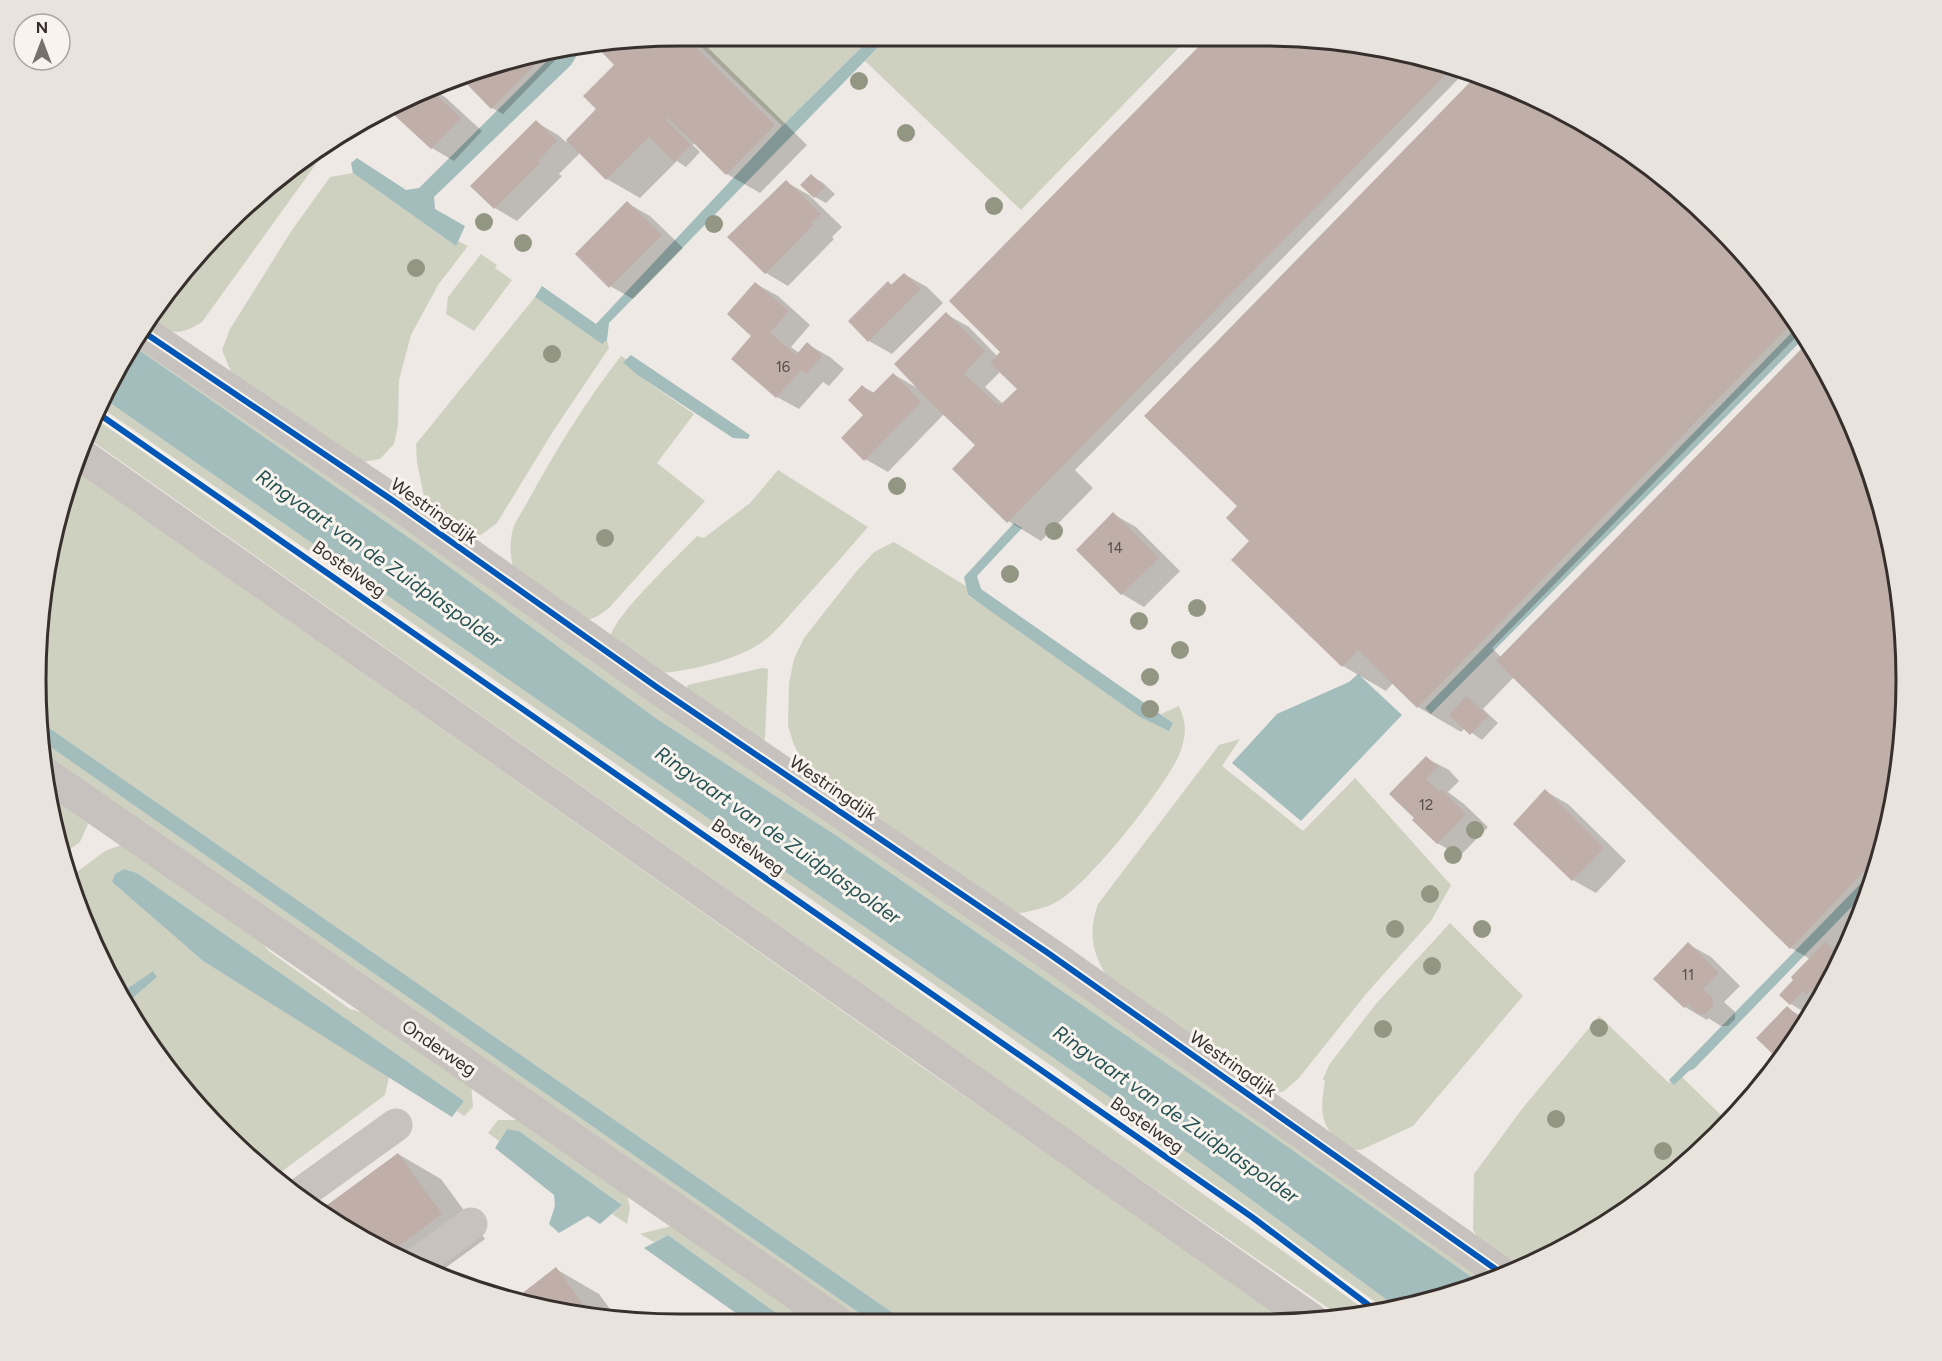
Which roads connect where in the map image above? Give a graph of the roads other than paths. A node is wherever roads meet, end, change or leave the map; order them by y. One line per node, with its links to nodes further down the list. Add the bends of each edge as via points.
1 (148, 335): 8 (street, Westringdijk, via 1048,953)
2 (87, 459): 9 (street)
3 (55, 780): 10 (street, Onderweg)
4 (396, 1125): 5 (street)
5 (305, 1191)
6 (471, 1224): 7 (street)
7 (423, 1259)
8 (1496, 1269)
9 (1302, 1313)
10 (825, 1314)

